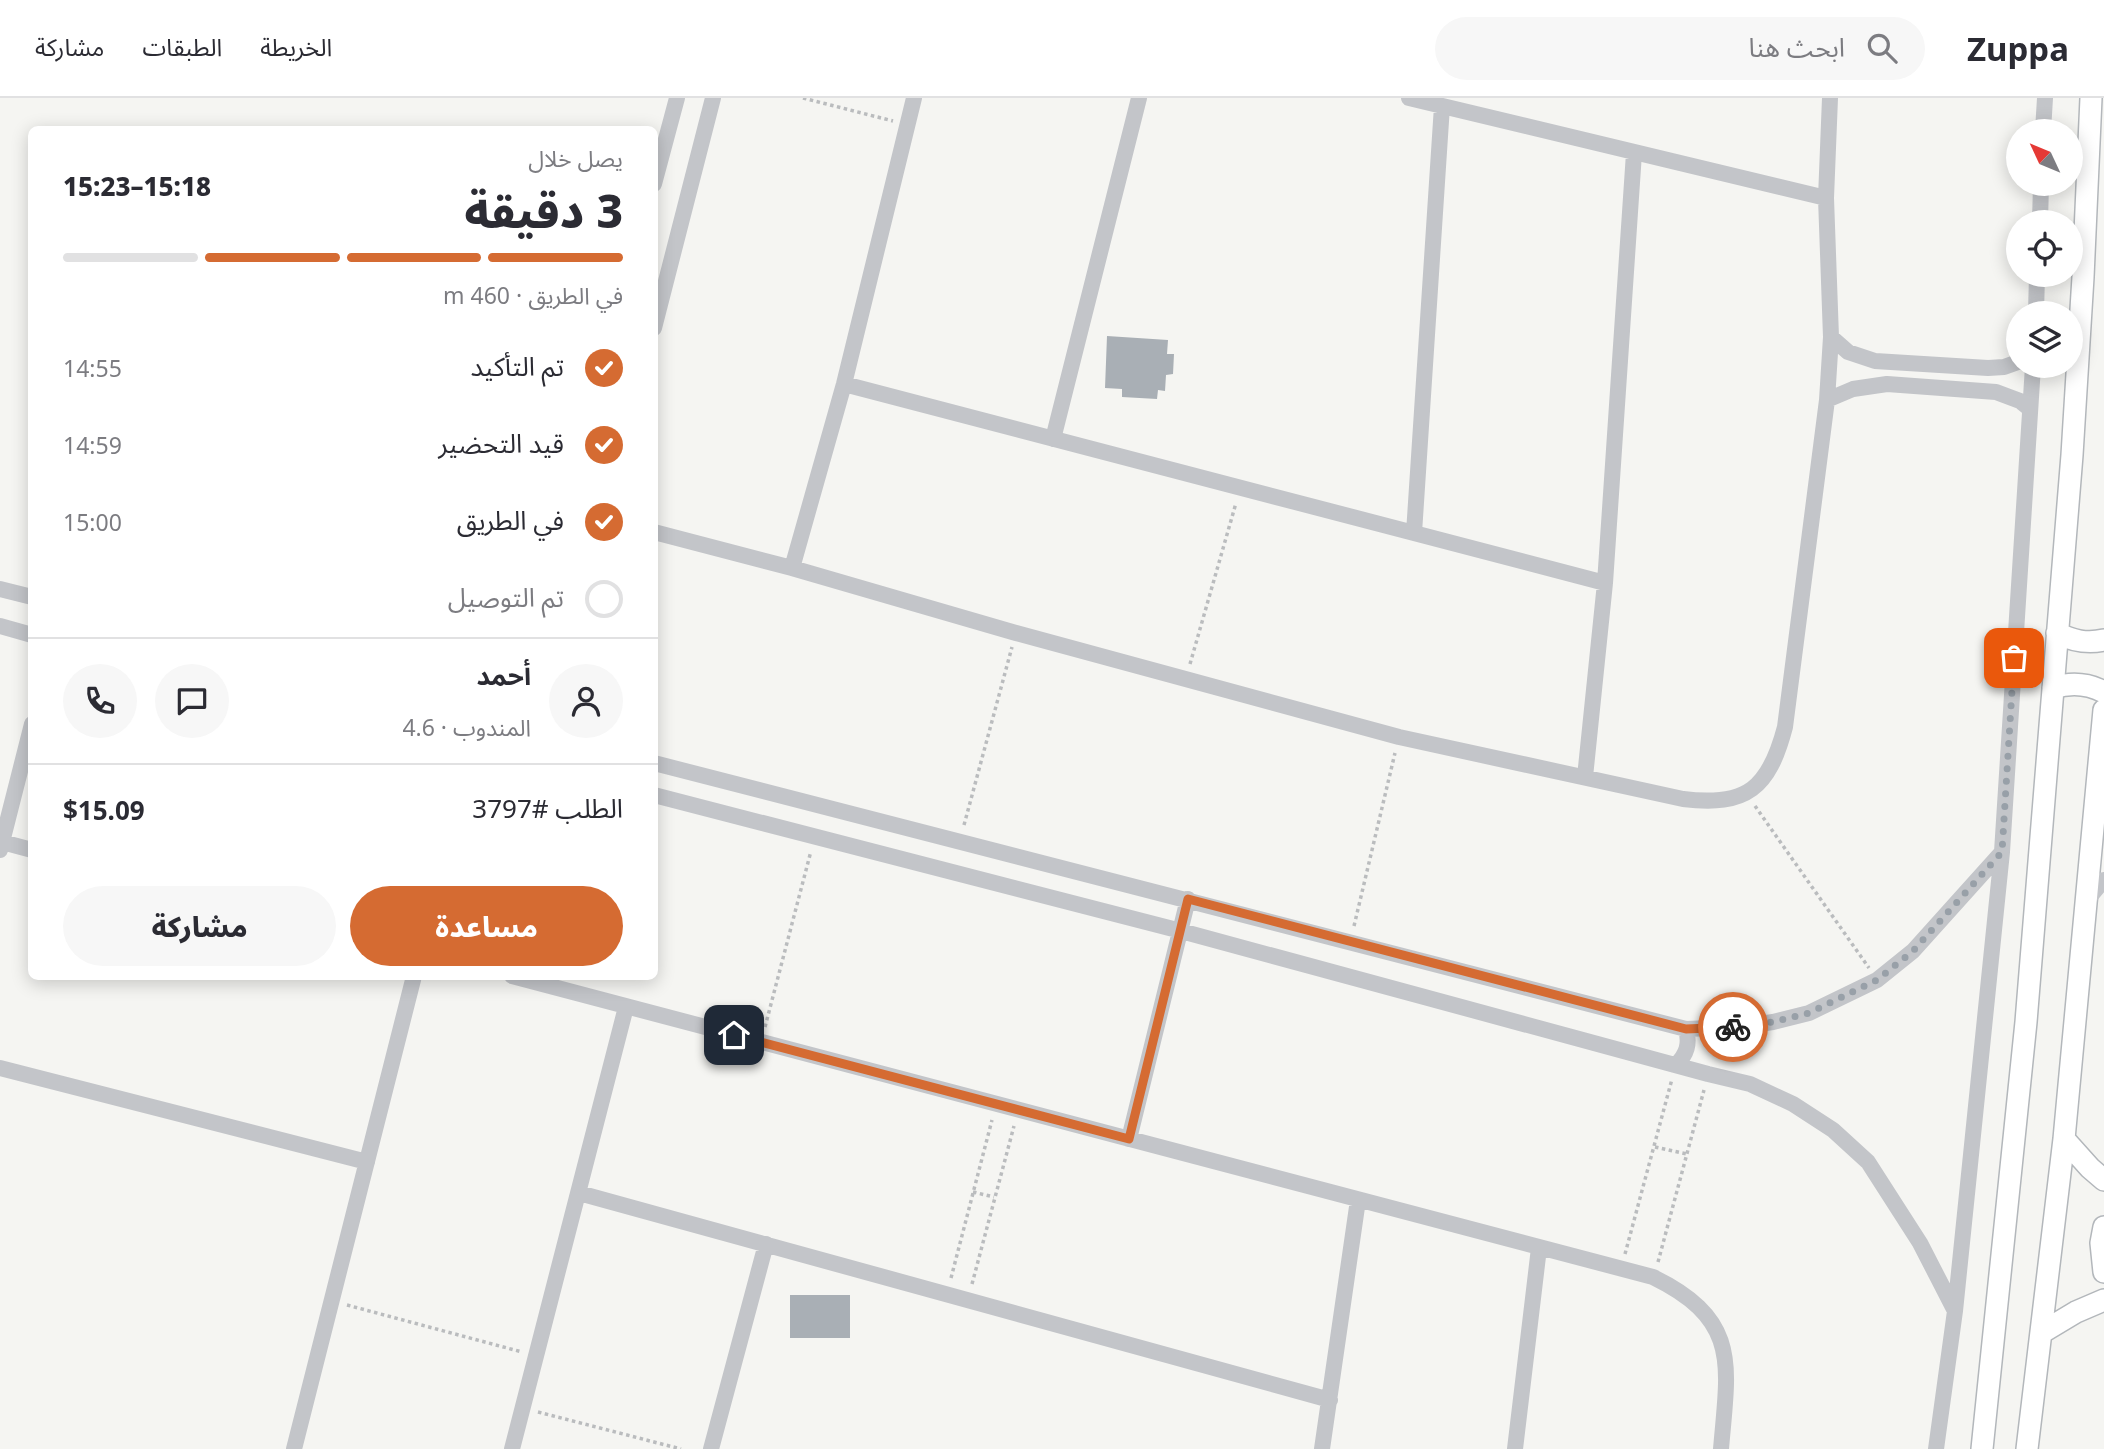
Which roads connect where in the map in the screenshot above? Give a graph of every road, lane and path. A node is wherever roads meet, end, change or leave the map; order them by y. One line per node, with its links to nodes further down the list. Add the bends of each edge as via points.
1 (677, 98): 14 (street)
2 (713, 98): 16 (street)
3 (803, 98): 12 (path)
4 (914, 98): 12 (street)
5 (1139, 98): 23 (street)
6 (1409, 98): 10 (street)
7 (1830, 98): 15 (street)
8 (2045, 98): 11 (street)
9 (2091, 98): 33 (street, via 2072,455)
10 (1442, 106): 13 (street); 26 (street)
11 (2044, 119)
12 (908, 124): 20 (street)
13 (1634, 153): 15 (street); 28 (street)
14 (658, 169)
15 (1826, 198): 17 (street)
16 (658, 312)
17 (1831, 337): 18 (street, via 1848,352 1875,361); 21 (street)
18 (2006, 366)
19 (2032, 378): 22 (street)
20 (844, 384): 23 (street); 27 (street)
21 (1827, 400): 22 (street, via 1853,388 1887,384 1996,392); 44 (street, via 1785,727 1769,770)
22 (2030, 409): 50 (street)
23 (1053, 439): 24 (street)
24 (1240, 488): 26 (street); 36 (path)
25 (658, 533): 27 (street)
26 (1414, 533): 28 (street)
27 (792, 568): 32 (street)
28 (1605, 583): 43 (street)
29 (0, 589): 30 (street)
30 (28, 596)
31 (0, 626): 34 (street)
32 (1016, 633): 36 (street); 47 (path)
33 (2057, 633): 35 (street, via 2074,641); 37 (street)
34 (28, 634)
35 (2104, 640)
36 (1185, 679): 40 (street)
37 (2053, 688): 38 (street, via 2080,684); 100 (street, via 2026,1022)
38 (2104, 692)
39 (2104, 710): 53 (street)
40 (1399, 737): 43 (street); 55 (path)
41 (28, 740): 48 (street)
42 (658, 763): 47 (street)
43 (1585, 777): 44 (street, via 1707,802)
44 (1745, 793): 58 (path)
45 (658, 796): 46 (street)
46 (816, 836): 54 (street); 61 (path)
47 (959, 841): 52 (street)
48 (1, 846): 49 (street)
49 (28, 849)
50 (2002, 852): 58 (street, via 1913,951); 87 (street)
51 (2104, 880): 53 (street)
52 (1188, 899): 54 (street); 55 (street)
53 (2087, 900): 68 (street)
54 (1181, 931): 62 (street); 67 (street)
55 (1350, 942): 60 (street)
56 (413, 980): 71 (street)
57 (527, 980): 59 (street)
58 (1877, 980): 60 (street, via 1809,1013 1738,1027)
59 (626, 1007): 61 (street); 73 (street)
60 (1686, 1029): 62 (street, via 1687,1049)
61 (761, 1042): 65 (street)
62 (1676, 1065): 64 (street); 69 (path)
63 (0, 1068): 71 (street)
64 (1708, 1074): 70 (path); 87 (street, via 1750,1084 1793,1104 1833,1130 1868,1162 1920,1243)
65 (996, 1104): 66 (street); 74 (path)
66 (1018, 1110): 67 (street); 75 (path)
67 (1129, 1139): 76 (street)
68 (2064, 1139): 72 (street); 88 (street)
69 (1655, 1147): 70 (path); 80 (path)
70 (1688, 1154): 82 (path)
71 (367, 1162): 86 (street)
72 (2104, 1180)
73 (579, 1192): 78 (street); 89 (street)
74 (973, 1192): 75 (path); 83 (path)
75 (994, 1197): 84 (path)
76 (1358, 1200): 79 (street); 90 (street)
77 (2104, 1227): 81 (street)
78 (766, 1244): 83 (street); 95 (street)
79 (1539, 1248): 80 (street); 97 (street)
80 (1621, 1269): 82 (street)
81 (2104, 1272)
82 (1653, 1277): 98 (street, via 1695,1302 1718,1334 1728,1371)
83 (947, 1294): 84 (street)
84 (968, 1300): 90 (street)
85 (2104, 1300): 88 (street)
86 (332, 1301): 89 (path); 92 (street)
87 (1955, 1311): 99 (street)
88 (2042, 1333): 101 (street)
89 (536, 1356): 91 (street)
90 (1330, 1400): 96 (street)
91 (523, 1408): 93 (street); 94 (path)
92 (294, 1449)
93 (512, 1449)
94 (681, 1449)
95 (711, 1449)
96 (1322, 1449)
97 (1515, 1449)
98 (1721, 1449)
99 (1936, 1449)
100 (1982, 1449)
101 (2026, 1449)

